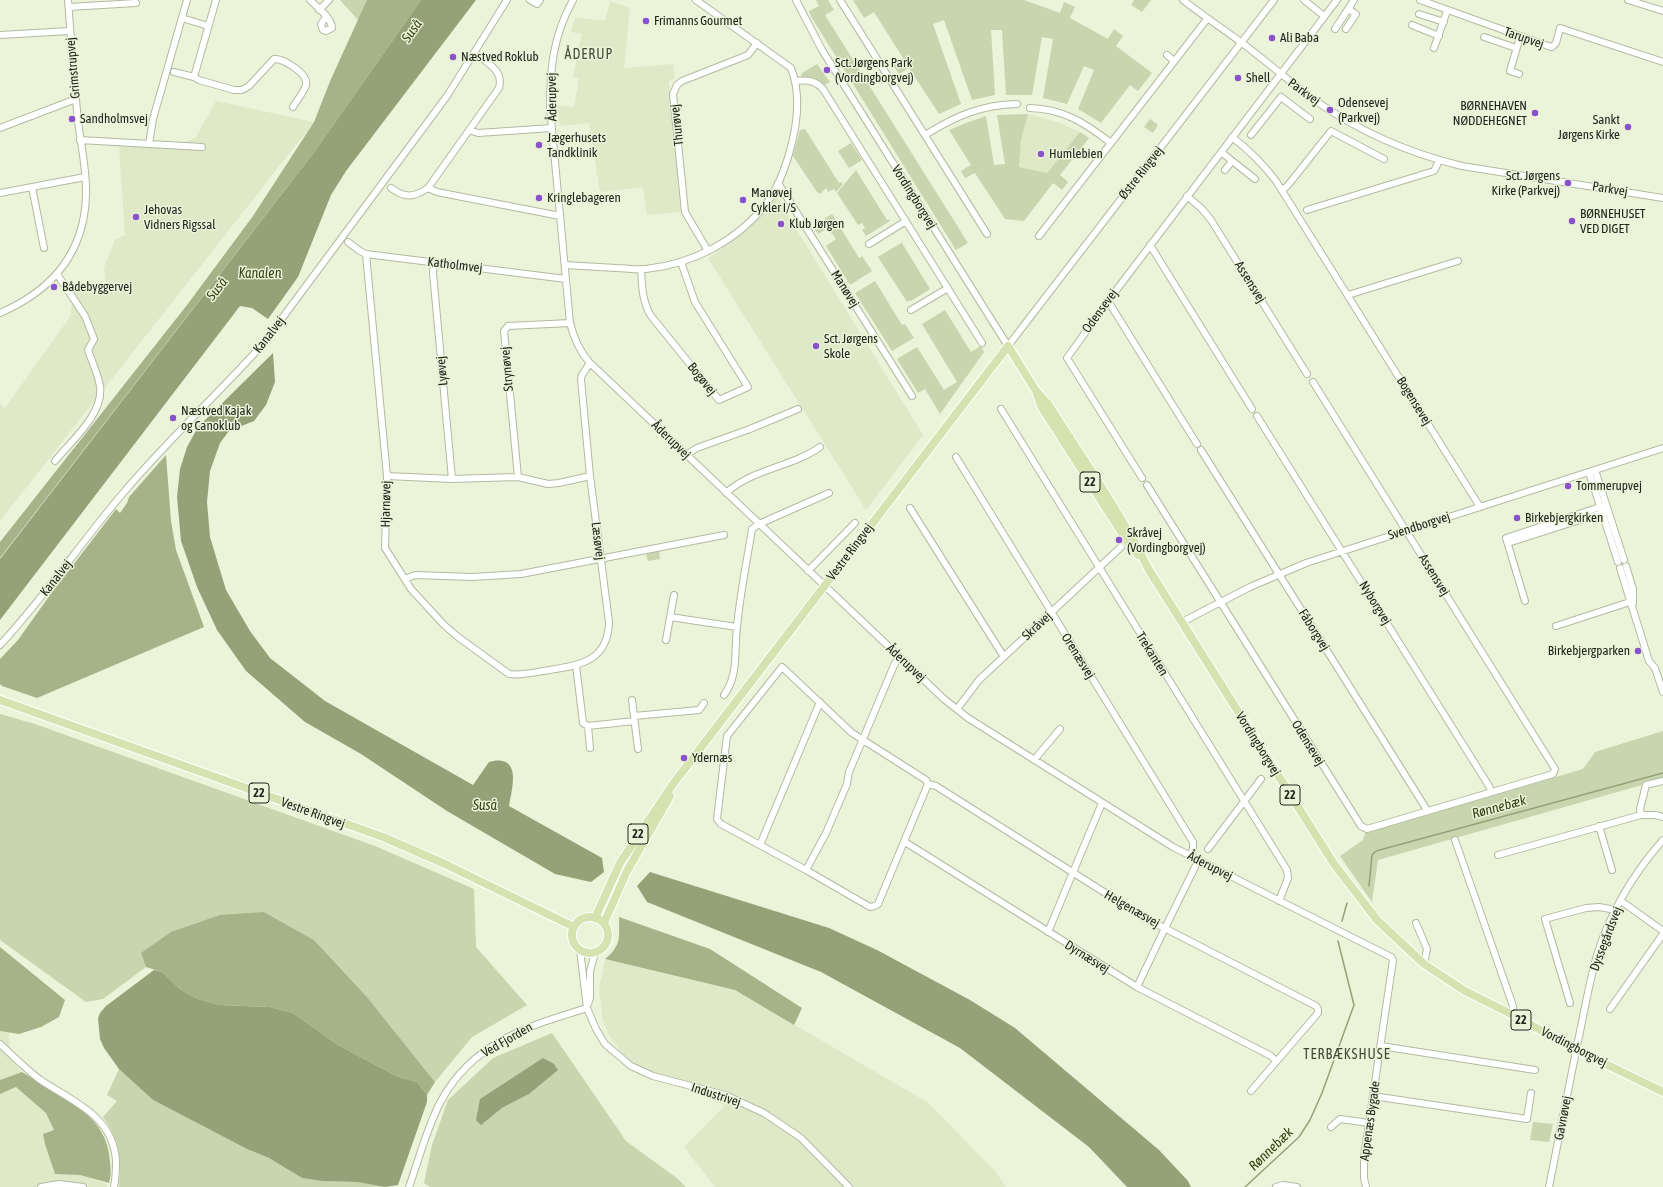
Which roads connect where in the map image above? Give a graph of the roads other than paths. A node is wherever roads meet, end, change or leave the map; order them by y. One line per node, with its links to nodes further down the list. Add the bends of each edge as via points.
1 (187, 0): 28 (street)
2 (216, 0): 32 (street)
3 (310, 0): 22 (street)
4 (329, 0): 22 (street)
5 (507, 0): 160 (street, Kanalvej, via 447,96 263,344 124,491 23,620)
6 (530, 0): 7 (street, via 537,4)
7 (540, 0)
8 (573, 0): 61 (street, Åderupvej, via 554,45 550,81)
9 (696, 0): 41 (street)
10 (796, 0): 110 (street, Vordingborgvej, via 822,50)
11 (840, 0): 63 (street)
12 (1183, 0): 29 (street, Parkvej)
13 (1274, 0): 40 (street, Østre Ringvej)
14 (1304, 0): 26 (street)
15 (1337, 0): 26 (street, Odensevej)
16 (1354, 0): 21 (street)
17 (1420, 0): 23 (street, Tarupvej)
18 (1628, 0): 24 (street)
19 (69, 3): 20 (street); 35 (street, Grimstrupvej)
20 (136, 3)
21 (1348, 9): 33 (street, via 1356,14); 34 (street)
22 (319, 10): 27 (street)
23 (1447, 11): 30 (street); 39 (street, Tarupvej)
24 (1663, 11)
25 (1419, 14): 30 (street)
26 (1324, 16): 49 (street, Odensevej)
27 (326, 17)
28 (182, 18): 32 (street); 68 (street, via 153,119)
29 (1207, 18): 40 (street, Parkvej); 46 (street)
30 (1444, 22): 37 (street)
31 (1412, 25): 37 (street)
32 (208, 26): 51 (street)
33 (1346, 29)
34 (1335, 30)
35 (70, 32): 36 (street); 53 (street, Grimstrupvej)
36 (0, 36)
37 (1439, 36): 42 (street)
38 (1484, 37): 43 (street)
39 (1520, 37): 43 (street); 47 (street, Tarupvej, via 1552,47 1556,43 1560,28)
40 (1241, 42): 49 (street, Parkvej); 110 (street, Østre Ringvej)
41 (757, 43): 52 (street, via 791,68); 94 (street, Thurøvej, via 748,55 682,81 673,94 685,212)
42 (1434, 48)
43 (1516, 48): 50 (street, via 1510,71)
44 (1167, 55): 46 (street)
45 (482, 58): 62 (street, via 500,75 501,82)
46 (1174, 61): 67 (street)
47 (1663, 62)
48 (174, 72): 51 (street)
49 (1280, 74): 57 (street, Odensevej); 73 (street, Parkvej, via 1315,100 1368,132)
50 (1520, 74)
51 (194, 76): 55 (street, via 199,80 242,90 274,60 284,60 306,80 306,85)
52 (796, 81): 77 (street, via 798,109 794,134); 87 (street, via 813,81 823,89)
53 (76, 99): 60 (street); 66 (street, Grimstrupvej)
54 (1017, 104): 63 (street, via 977,109)
55 (293, 107)
56 (1030, 108): 67 (street, via 1062,112 1093,129)
57 (1254, 108): 58 (street); 65 (street, Odensevej)
58 (1265, 117): 59 (street, via 1281,97); 64 (street)
59 (1310, 119)
60 (0, 128)
61 (552, 128): 62 (street, via 478,133); 86 (street, Åderupvej)
62 (469, 130): 80 (street)
63 (925, 134): 88 (street)
64 (1251, 135)
65 (1232, 137): 70 (street, Odensevej); 81 (street, Bogensevej, via 1264,165)
66 (80, 140): 68 (street); 75 (street, Grimstrupvej)
67 (1111, 143): 89 (street)
68 (149, 144): 69 (street)
69 (202, 147)
70 (1220, 152): 72 (street); 83 (street, Odensevej)
71 (1384, 159): 81 (street, via 1331,131)
72 (1232, 161): 74 (street); 76 (street)
73 (1438, 161): 84 (street, Parkvej, via 1501,174); 85 (street, via 1434,171)
74 (1225, 170)
75 (85, 177): 78 (street); 101 (street, Grimstrupvej, via 84,213 80,234 68,259)
76 (1255, 179)
77 (778, 183): 94 (street, via 767,203 752,219 733,236); 114 (street, Manøvej)
78 (32, 187): 82 (street); 93 (street)
79 (390, 188): 80 (street, via 401,196 422,192)
80 (428, 188): 86 (street, via 437,192)
81 (1282, 191): 104 (street, Bogensevej)
82 (0, 193)
83 (1187, 196): 92 (street, Odensevej); 112 (street, Assensvej, via 1211,220)
84 (1663, 198)
85 (1308, 210)
86 (560, 216): 99 (street, Åderupvej)
87 (906, 221): 91 (street); 103 (street)
88 (987, 234)
89 (1039, 236)
90 (348, 242): 95 (street, Katholmvej)
91 (869, 244)
92 (1150, 245): 105 (street, Odensevej); 117 (street)
93 (44, 248)
94 (708, 251): 98 (street)
95 (366, 254): 97 (street, Katholmvej); 127 (street, Hjarnøvej)
96 (1458, 261): 104 (street)
97 (434, 262): 102 (street, Katholmvej); 131 (street, Lyøvej)
98 (681, 262): 100 (street); 100 (street, Bogøvej, via 695,302 748,387 719,400 650,316 642,295)
99 (564, 265): 100 (street); 102 (street, Åderupvej)
100 (641, 269)
101 (57, 274): 107 (street, Grimstrupvej, via 30,298); 125 (street, via 85,316 94,339 88,350 100,386 100,400 94,414)
102 (566, 278): 108 (street, Åderupvej)
103 (948, 288): 106 (street); 109 (street)
104 (1348, 295): 135 (street, Bogensevej)
105 (1108, 301): 119 (street); 130 (street, Odensevej, via 1067,358)
106 (911, 310)
107 (0, 313)
108 (570, 323): 111 (street, Åderupvej, via 578,346); 129 (street, Strynøvej, via 508,326 504,331)
109 (982, 343)
110 (1008, 346): 149 (main road, Vestre Ringvej / 22); 156 (main road, Vordingborgvej / 22, via 1036,391 1041,406)
111 (590, 364): 123 (street, Åderupvej); 128 (street, Læsøvej, via 581,379)
112 (1307, 374)
113 (1312, 382): 140 (street, Assensvej)
114 (912, 396)
115 (798, 409): 123 (street)
116 (1001, 409): 145 (street, Trekanten)
117 (1252, 409)
118 (1257, 416): 143 (street, Nyborgvej)
119 (1197, 444)
120 (820, 447): 133 (street, via 800,459 735,484)
121 (1663, 448): 126 (street, Svendborgvej)
122 (1201, 450): 147 (street, Fåborgvej)
123 (686, 455): 133 (street, Åderupvej)
124 (956, 457): 154 (street, Orenæsvej)
125 (55, 461)
126 (1592, 471): 135 (street, Svendborgvej); 137 (street)
127 (387, 476): 131 (street); 148 (street, Hjarnøvej, via 385,548)
128 (590, 476): 129 (street, via 548,484); 144 (street, Læsøvej)
129 (518, 477): 131 (street)
130 (1142, 478)
131 (452, 479)
132 (1147, 485): 151 (street, Odensevej)
133 (726, 493): 139 (street, Åderupvej)
134 (829, 493): 139 (street)
135 (1480, 507): 140 (street, Svendborgvej)
136 (910, 508): 162 (street)
137 (1604, 509): 152 (street, via 1507,540); 153 (street, via 1633,589)
138 (855, 523): 146 (street)
139 (758, 524): 146 (street, Åderupvej); 158 (street, via 752,529)
140 (1406, 530): 143 (street, Svendborgvej); 180 (street, Assensvej)
141 (724, 535): 144 (street)
142 (1121, 547): 145 (street, Skråvej)
143 (1342, 551): 147 (street, Svendborgvej); 184 (street, Nyborgvej)
144 (600, 559): 148 (street, via 515,575 415,575); 163 (street, Læsøvej, via 609,631 606,641 595,656)
145 (1098, 568): 154 (street, Skråvej); 185 (street, Trekanten)
146 (808, 571): 149 (street, Åderupvej)
147 (1279, 574): 151 (street, Svendborgvej); 187 (street, Fåborgvej)
148 (405, 579): 164 (street, Hjarnøvej, via 411,589 458,637 509,674)
149 (825, 585): 161 (street, Åderupvej); 178 (main road, Vestre Ringvej / 22)
150 (674, 595): 155 (street)
151 (1219, 601): 156 (street, Svendborgvej); 187 (street, Odensevej, via 1361,826 1367,829)
152 (1525, 601)
153 (1632, 603): 157 (street); 165 (street, via 1649,661 1655,668)
154 (1051, 612): 162 (street, Skråvej); 197 (street, Orenæsvej, via 1193,842)
155 (670, 617): 158 (street); 159 (street)
156 (1182, 622): 216 (main road, Vordingborgvej / 22, via 1334,864 1376,920)
157 (1556, 626)
158 (737, 627): 166 (street, via 734,674)
159 (666, 640)
160 (0, 645)
161 (900, 657): 171 (street, Åderupvej); 175 (street)
162 (1004, 657): 171 (street, Skråvej, via 979,680)
163 (576, 666): 164 (street, Læsøvej); 173 (street, via 583,723)
164 (536, 672)
165 (1663, 692)
166 (724, 695)
167 (0, 700): 208 (main road, Vestre Ringvej / 22, via 383,837 445,864)
168 (632, 700): 172 (street)
169 (820, 702): 175 (street, Helgenæsvej); 194 (street); 194 (street, Helgenæsvej, via 782,667 727,736 717,819 721,824)
170 (704, 703): 172 (street, via 698,710)
171 (956, 709): 179 (street, Åderupvej)
172 (634, 719): 173 (street); 177 (street)
173 (588, 726): 176 (street)
174 (1060, 728): 179 (street)
175 (861, 740): 183 (street, Helgenæsvej, via 926,780); 199 (street, via 847,784 826,833)
176 (590, 748)
177 (638, 749)
178 (693, 758): 205 (main road, Vestre Ringvej / 22, via 620,863); 206 (main road, Vestre Ringvej / 22, via 648,832)
179 (1034, 760): 186 (street, Åderupvej)
180 (1555, 769): 184 (street, Odensevej, via 1553,774)
181 (1261, 779): 185 (street)
182 (1663, 781): 188 (street, via 1646,785)
183 (928, 784): 193 (street); 201 (street, Helgenæsvej, via 936,786)
184 (1491, 791): 187 (street, Odensevej)
185 (1244, 800): 195 (street); 202 (street, Trekanten, via 1287,870 1288,878)
186 (1102, 803): 197 (street, Åderupvej); 201 (street)
187 (1427, 810)
188 (1641, 815): 189 (street); 190 (street)
189 (1663, 817)
190 (1599, 826): 196 (street); 200 (street)
191 (1455, 840): 221 (street, via 1513,1006)
192 (1663, 840): 203 (street, Dyssegårdsvej)
193 (905, 842): 199 (street, via 875,906 870,907); 211 (street, Dyrnæsvej)
194 (760, 845): 199 (street)
195 (1208, 848)
196 (1498, 855)
197 (1190, 856): 198 (street, Åderupvej)
198 (1198, 860): 202 (street, Åderupvej); 209 (street)
199 (806, 870)
200 (1612, 870)
201 (1073, 873): 209 (street, Helgenæsvej); 211 (street)
202 (1279, 901): 215 (street, Åderupvej)
203 (1621, 901): 204 (street, Dyssegårdsvej); 210 (street)
204 (1616, 910): 218 (street, via 1599,906 1545,919); 224 (street, Dyssegårdsvej, via 1598,954)
205 (595, 918): 206 (main road); 208 (main road, via 585,918)
206 (604, 923): 214 (main road, via 608,940)
207 (1416, 923): 216 (street, via 1427,949)
208 (574, 927): 213 (main road, via 572,937)
209 (1165, 928): 217 (street); 225 (street, Helgenæsvej, via 1316,1006 1318,1013)
210 (1663, 930)
211 (1048, 932): 217 (street, Dyrnæsvej)
212 (1663, 934): 220 (street)
213 (580, 950): 214 (main road); 219 (street, Industrivej)
214 (595, 952): 219 (street, via 590,971 590,998)
215 (1394, 960): 223 (street, Appenæs Bygade)
216 (1424, 964): 221 (main road, Vordingborgvej / 22, via 1465,991)
217 (1137, 987): 225 (street, Dyrnæsvej, via 1271,1056)
218 (1570, 1003)
219 (587, 1008): 236 (street, Ved Fjorden, via 538,1023 495,1044 459,1074 440,1101); 237 (street, Industrivej, via 605,1044 631,1066 652,1076 725,1095 764,1113 801,1138)
220 (1610, 1010)
221 (1513, 1015): 224 (main road, Vordingborgvej / 22)
222 (0, 1044): 235 (street, via 39,1079 85,1106 103,1125 115,1152)
223 (1381, 1046): 226 (street); 230 (street, Appenæs Bygade)
224 (1577, 1050): 228 (main road, Vordingborgvej / 22); 241 (street, Gavnøvej)
225 (1276, 1061): 227 (street, Helgenæsvej)
226 (1535, 1070)
227 (1251, 1091)
228 (1663, 1092)
229 (1531, 1093): 230 (street, via 1527,1119)
230 (1374, 1096): 231 (street, Appenæs Bygade)
231 (1369, 1122): 232 (street, via 1340,1119); 240 (street, Appenæs Bygade, via 1363,1166)
232 (1331, 1127)
233 (41, 1187): 234 (street, via 59,1184)
234 (83, 1187)
235 (114, 1187)
236 (409, 1187)
237 (849, 1187)
238 (1276, 1187): 239 (street)
239 (1297, 1187)
240 (1366, 1187)
241 (1549, 1187)

